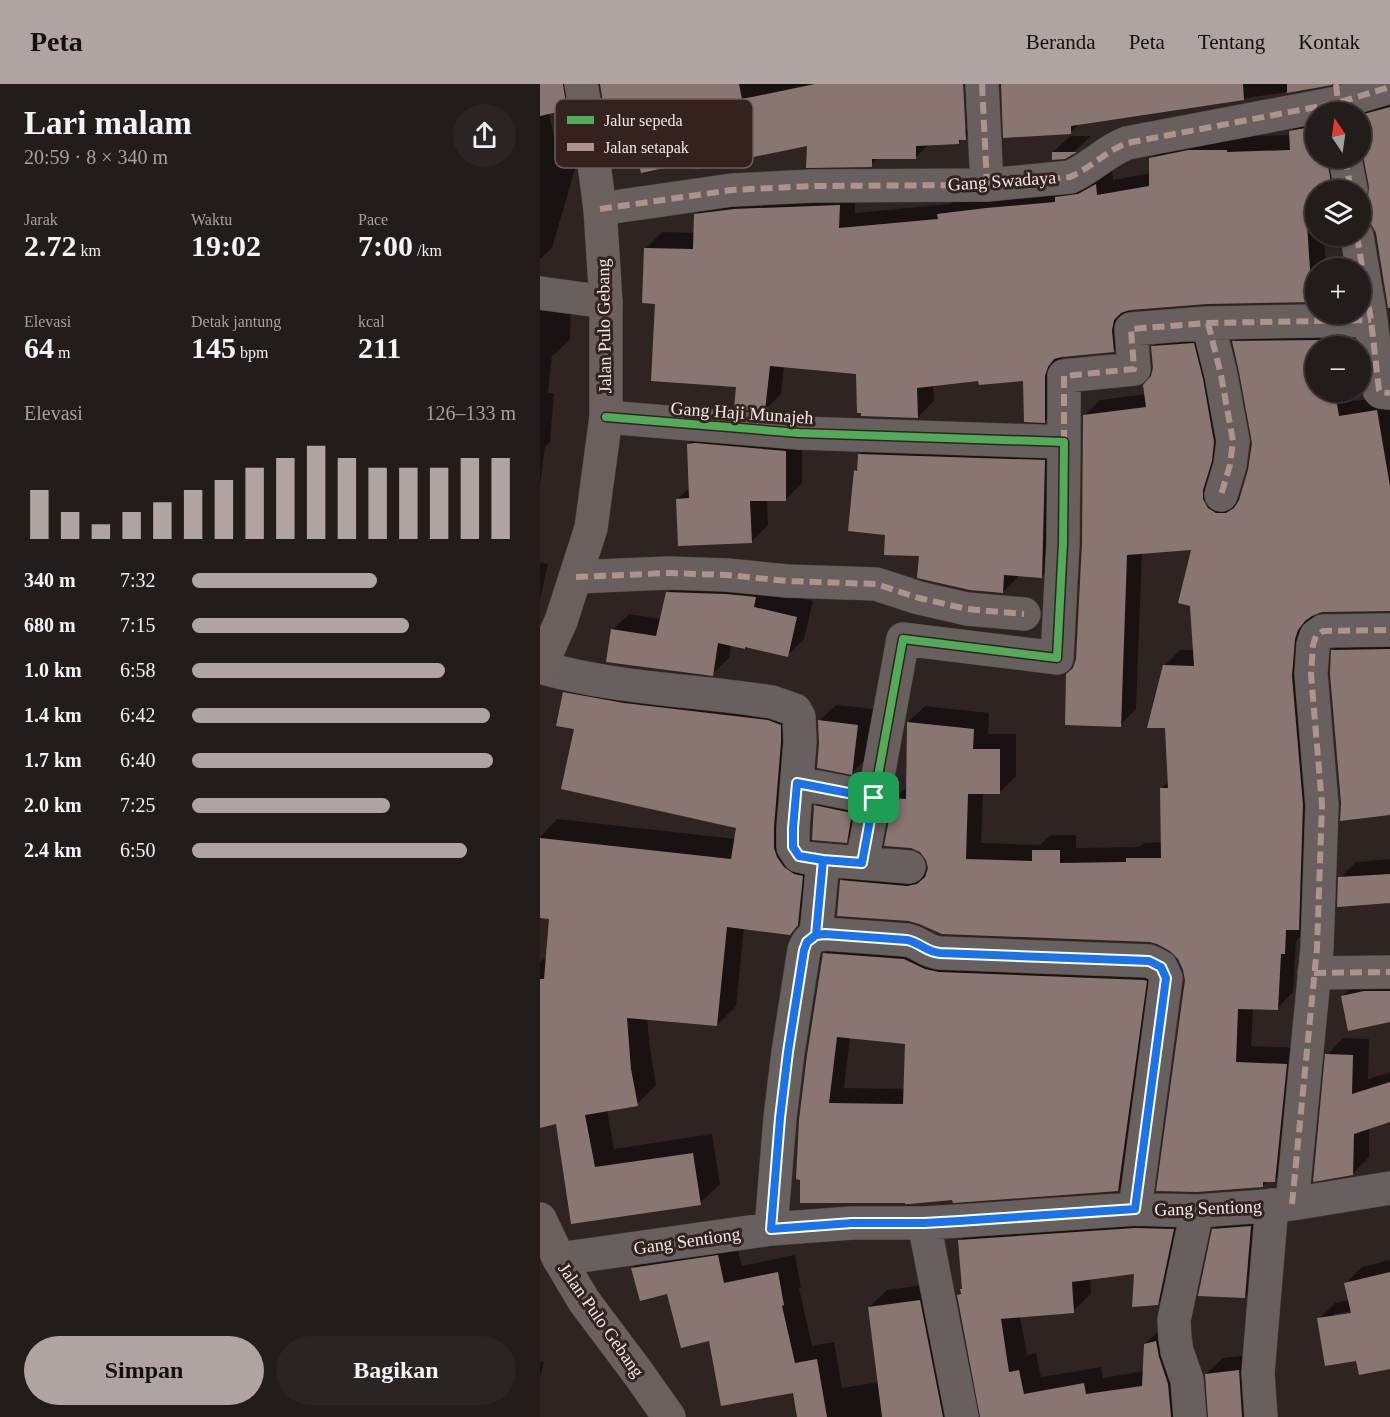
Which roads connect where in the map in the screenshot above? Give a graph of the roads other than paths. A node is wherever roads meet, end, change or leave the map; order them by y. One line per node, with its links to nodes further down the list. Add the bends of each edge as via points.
1 (581, 84): 4 (main road, Jalan Pulo Gebang)
2 (982, 84): 7 (street)
3 (1390, 87): 5 (street, Gang Swadaya)
4 (584, 99)
5 (1337, 100): 7 (street, Gang Swadaya, via 1127,143 1070,177)
6 (595, 168): 8 (main road, Jalan Pulo Gebang)
7 (987, 185): 8 (street, Gang Swadaya, via 732,190)
8 (600, 209): 10 (main road, Jalan Pulo Gebang)
9 (540, 293): 10 (street)
10 (606, 302): 15 (main road, Jalan Pulo Gebang)
11 (1371, 320): 14 (street, via 1379,390)
12 (1305, 321): 13 (street)
13 (1208, 323): 16 (street, via 1131,329 1134,369 1064,376); 17 (street, via 1233,441)
14 (1390, 393)
15 (606, 417): 16 (street, Gang Haji Munajeh, via 799,433); 18 (main road, Jalan Pulo Gebang, via 591,528)
16 (1064, 442): 23 (street, via 1058,658 903,639)
17 (1221, 495)
18 (576, 576): 19 (street, via 668,573 876,584 967,609); 21 (main road, Jalan Pulo Gebang)
19 (1024, 614)
20 (1390, 630): 29 (street, via 1323,631 1313,645 1311,674 1322,805)
21 (540, 668): 22 (street, via 603,681 772,702 795,710 800,742)
22 (797, 783): 23 (street); 24 (street, via 793,847 799,856)
23 (874, 798): 25 (street)
24 (823, 860): 25 (street); 27 (street)
25 (862, 863): 26 (street)
26 (909, 867)
27 (816, 935): 32 (street, via 907,940 940,953 1149,961 1161,967 1166,978); 36 (street, via 804,950 788,1052)
28 (1390, 972): 29 (street)
29 (1314, 973): 31 (street)
30 (1390, 1188): 31 (street, Gang Sentiong)
31 (1282, 1205): 33 (street, Gang Sentiong); 41 (street, via 1258,1373)
32 (1135, 1209): 33 (street, Gang Sentiong); 35 (street, Gang Sentiong)
33 (1197, 1211): 40 (street, via 1174,1320)
34 (540, 1219): 37 (main road, Jalan Pulo Gebang)
35 (924, 1223): 36 (street, Gang Sentiong); 39 (street)
36 (771, 1229): 37 (street, Gang Sentiong)
37 (559, 1259): 38 (main road, Jalan Pulo Gebang, via 584,1301)
38 (669, 1417)
39 (962, 1417)
40 (1191, 1417)
41 (1261, 1417)

